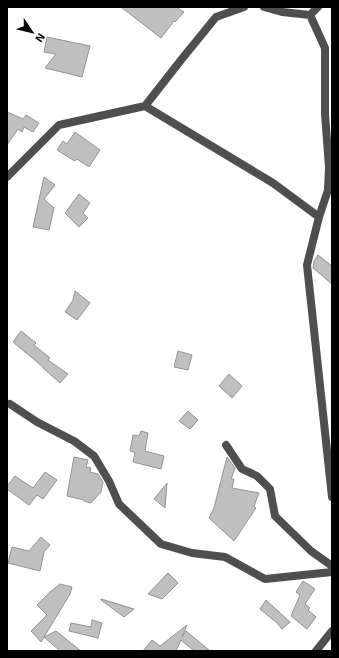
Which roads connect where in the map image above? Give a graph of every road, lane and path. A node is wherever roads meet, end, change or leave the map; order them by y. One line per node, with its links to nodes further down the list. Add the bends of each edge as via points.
1 (244, 7): 6 (street, via 216,18)
2 (264, 7): 4 (street)
3 (318, 7): 5 (street)
4 (279, 9): 5 (street)
5 (310, 15): 8 (street, via 325,48 325,114 329,167 328,190)
6 (145, 106): 7 (street, via 59,125); 8 (street, via 273,183)
7 (7, 177)
8 (320, 217): 11 (street, via 307,265)
9 (10, 404): 13 (street, via 37,422 74,441 94,456 119,504 161,544 192,553 225,557 265,579)
10 (226, 445): 12 (street, via 242,469 257,476 270,488 275,516 311,551)
11 (332, 497)
12 (332, 566)
13 (332, 572)
14 (332, 631): 15 (street)
15 (316, 651)

